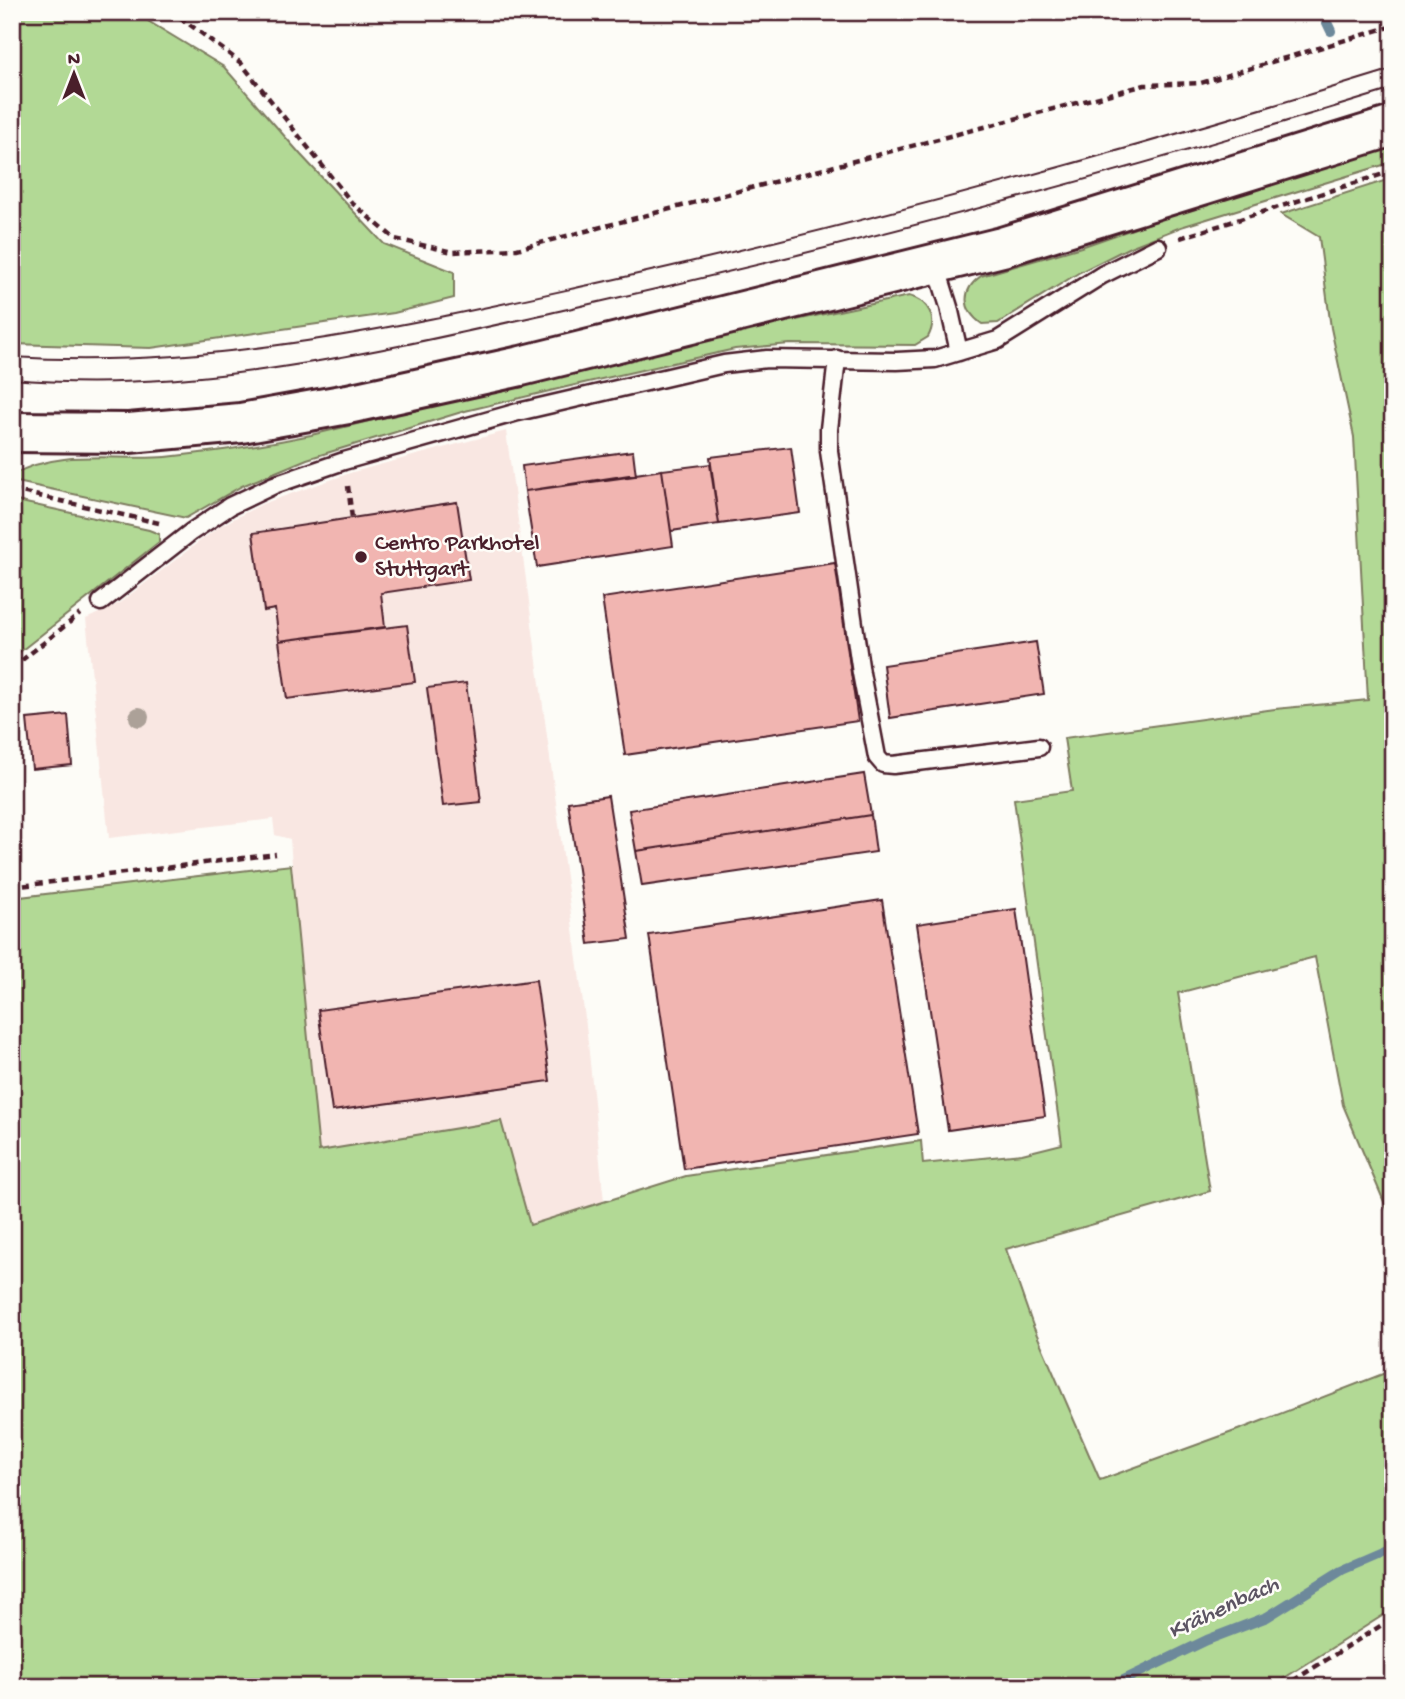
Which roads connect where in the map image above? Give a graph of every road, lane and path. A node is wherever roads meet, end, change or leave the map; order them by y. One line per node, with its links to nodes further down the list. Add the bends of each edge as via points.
1 (169, 12): 2 (path, via 241,63 352,203 386,232 395,239 453,252 517,249 1145,85 1201,83)
2 (1393, 26)
3 (1393, 126): 6 (main road)
4 (1393, 171): 5 (path)
5 (1158, 247): 7 (lane, via 1094,279 1006,336)
6 (936, 265): 7 (lane); 9 (main road, via 521,366 310,411 155,432)
7 (959, 352): 8 (lane, via 926,360)
8 (837, 359): 10 (lane, via 767,359 706,368 518,412); 16 (lane, via 829,451 877,757 883,764 893,765)
9 (12, 432)
10 (344, 461): 12 (path); 13 (lane, via 244,498)
11 (12, 490): 13 (path)
12 (352, 519)
13 (191, 532): 14 (lane)
14 (101, 602): 15 (path)
15 (12, 668)
16 (1039, 747)
17 (276, 854): 18 (path)
18 (12, 887)
19 (1393, 1618): 20 (path)
20 (1283, 1687)

